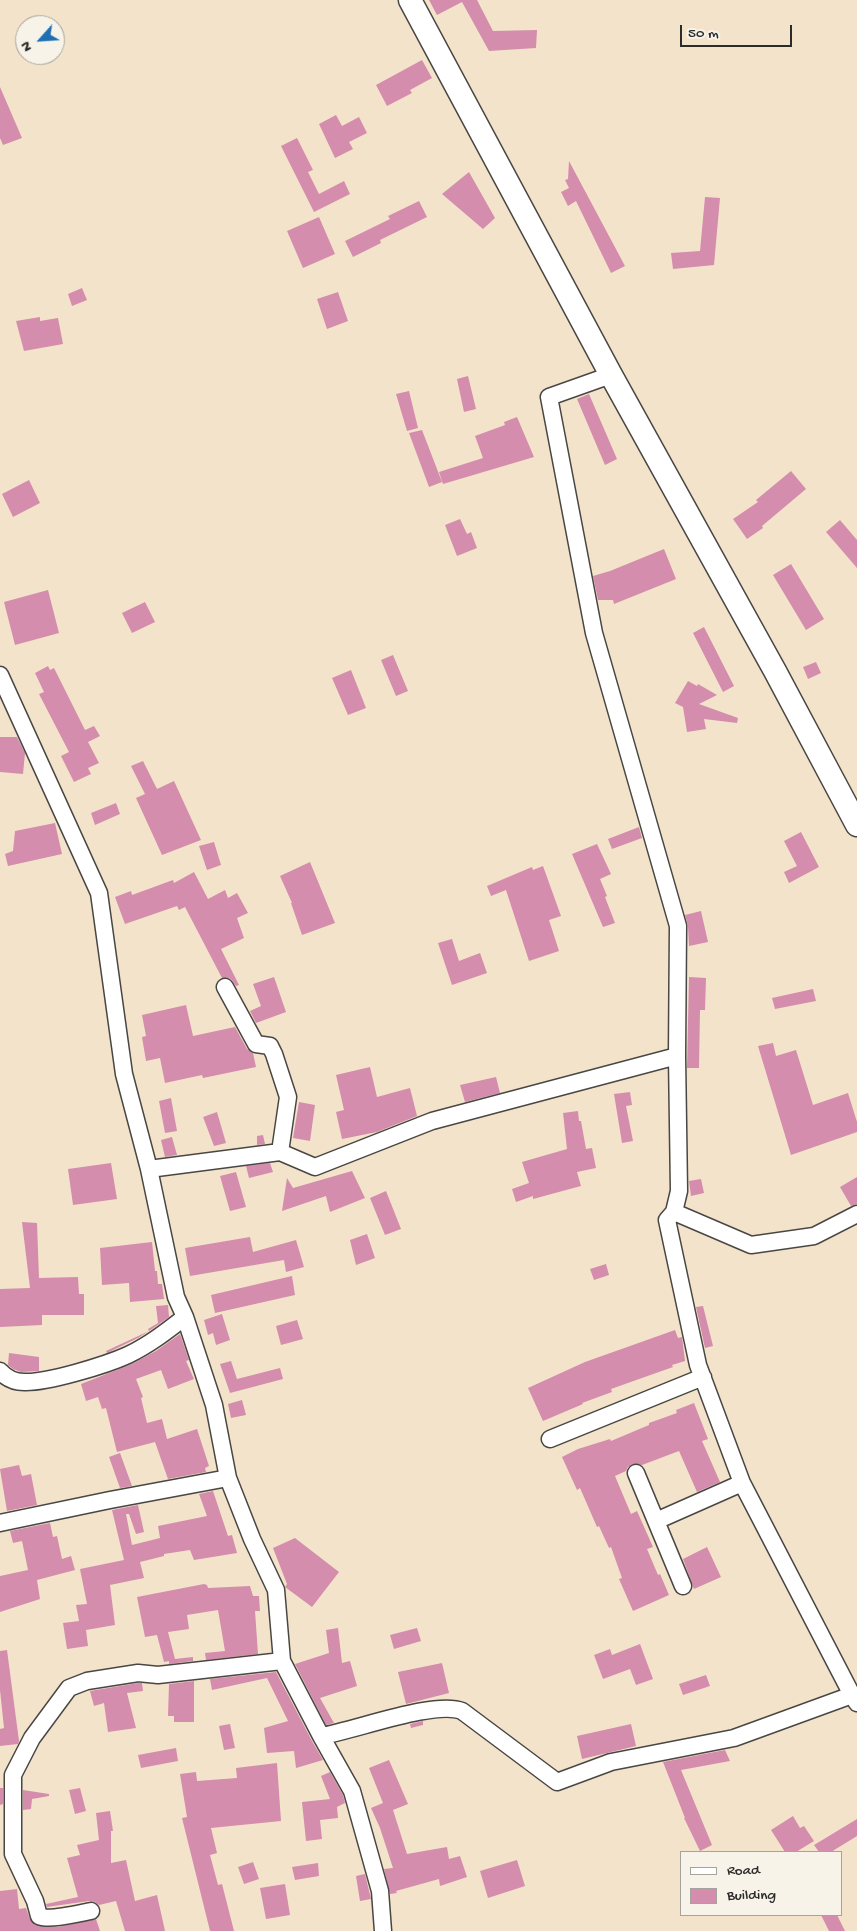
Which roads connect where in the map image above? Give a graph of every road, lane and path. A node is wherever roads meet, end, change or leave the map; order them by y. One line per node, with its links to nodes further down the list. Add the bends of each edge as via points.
1 (410, 0): 2 (main road)
2 (611, 374): 4 (main road); 6 (street, via 549,397 594,633 678,926)
3 (0, 675): 8 (street, via 99,893 124,1074)
4 (857, 825)
5 (225, 987): 7 (street, via 256,1044 270,1046 288,1096)
6 (677, 1056): 7 (street, via 432,1121 316,1167); 9 (street, via 679,1191)
7 (280, 1152): 8 (street)
8 (149, 1169): 11 (street, via 176,1297)
9 (674, 1212): 10 (street, via 751,1245 814,1236); 13 (street, via 667,1220)
10 (857, 1214)
11 (185, 1317): 12 (street, via 156,1340 97,1366 23,1382 7,1378); 16 (street, via 214,1405)
12 (0, 1371)
13 (703, 1377): 14 (street); 17 (street)
14 (550, 1439)
15 (636, 1474): 18 (street)
16 (228, 1478): 19 (street); 21 (street, via 276,1590)
17 (742, 1483): 18 (street); 22 (street)
18 (656, 1521): 20 (street)
19 (0, 1523)
20 (683, 1586)
21 (282, 1660): 23 (street); 24 (street, via 158,1675 138,1673 87,1680 69,1688 32,1738 13,1775 13,1854 40,1916 50,1918)
22 (854, 1699): 23 (street, via 734,1738 611,1762 557,1782 462,1711 452,1707 402,1715)
23 (320, 1736): 25 (street, via 352,1791 380,1891)
24 (91, 1910)
25 (383, 1931)

